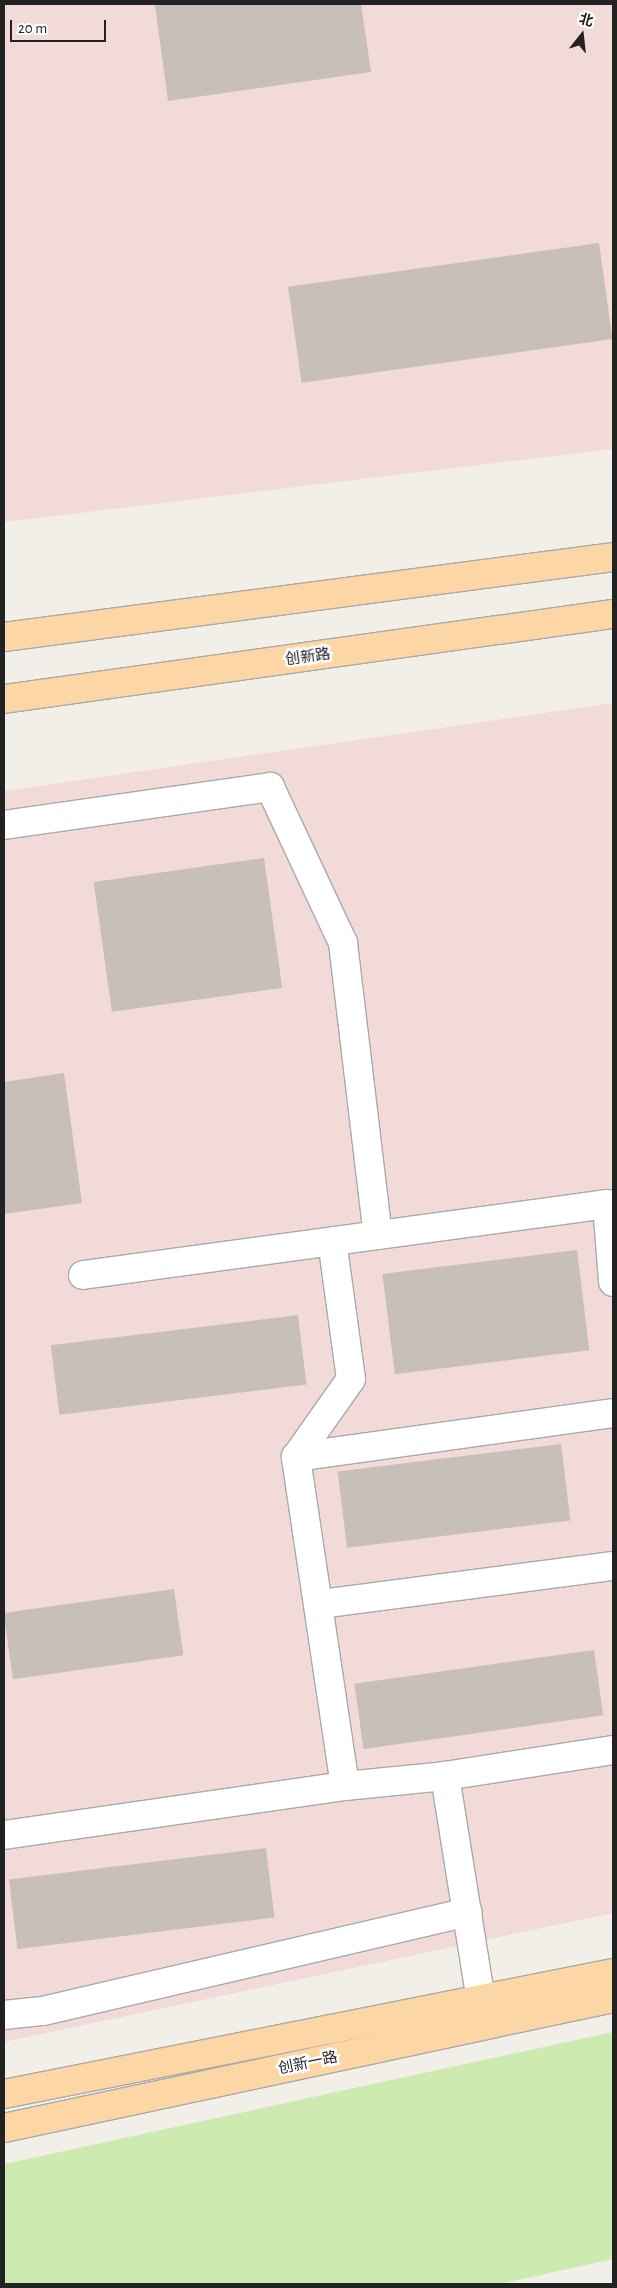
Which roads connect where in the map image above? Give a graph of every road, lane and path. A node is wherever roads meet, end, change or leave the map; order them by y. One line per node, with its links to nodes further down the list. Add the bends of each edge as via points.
1 (613, 557): 3 (main road)
2 (613, 614): 4 (main road, 创新路)
3 (4, 637)
4 (4, 699)
5 (4, 825): 7 (lane, via 270,788 343,943)
6 (610, 1203): 7 (lane); 10 (lane)
7 (378, 1235): 8 (lane)
8 (332, 1241): 9 (lane); 12 (lane, via 351,1379)
9 (82, 1274)
10 (613, 1282)
11 (613, 1413): 12 (lane)
12 (296, 1457): 14 (lane)
13 (613, 1566): 14 (lane)
14 (320, 1604): 17 (lane)
15 (613, 1750): 16 (lane)
16 (445, 1776): 17 (lane); 19 (lane)
17 (345, 1786): 18 (lane)
18 (4, 1834)
19 (468, 1912): 22 (lane); 23 (lane, via 43,2011)
20 (613, 1973): 22 (main road, 创新一路)
21 (613, 1998): 25 (main road, 创新一路)
22 (481, 2001): 24 (main road, 创新一路)
23 (4, 2015)
24 (4, 2094)
25 (4, 2128)

